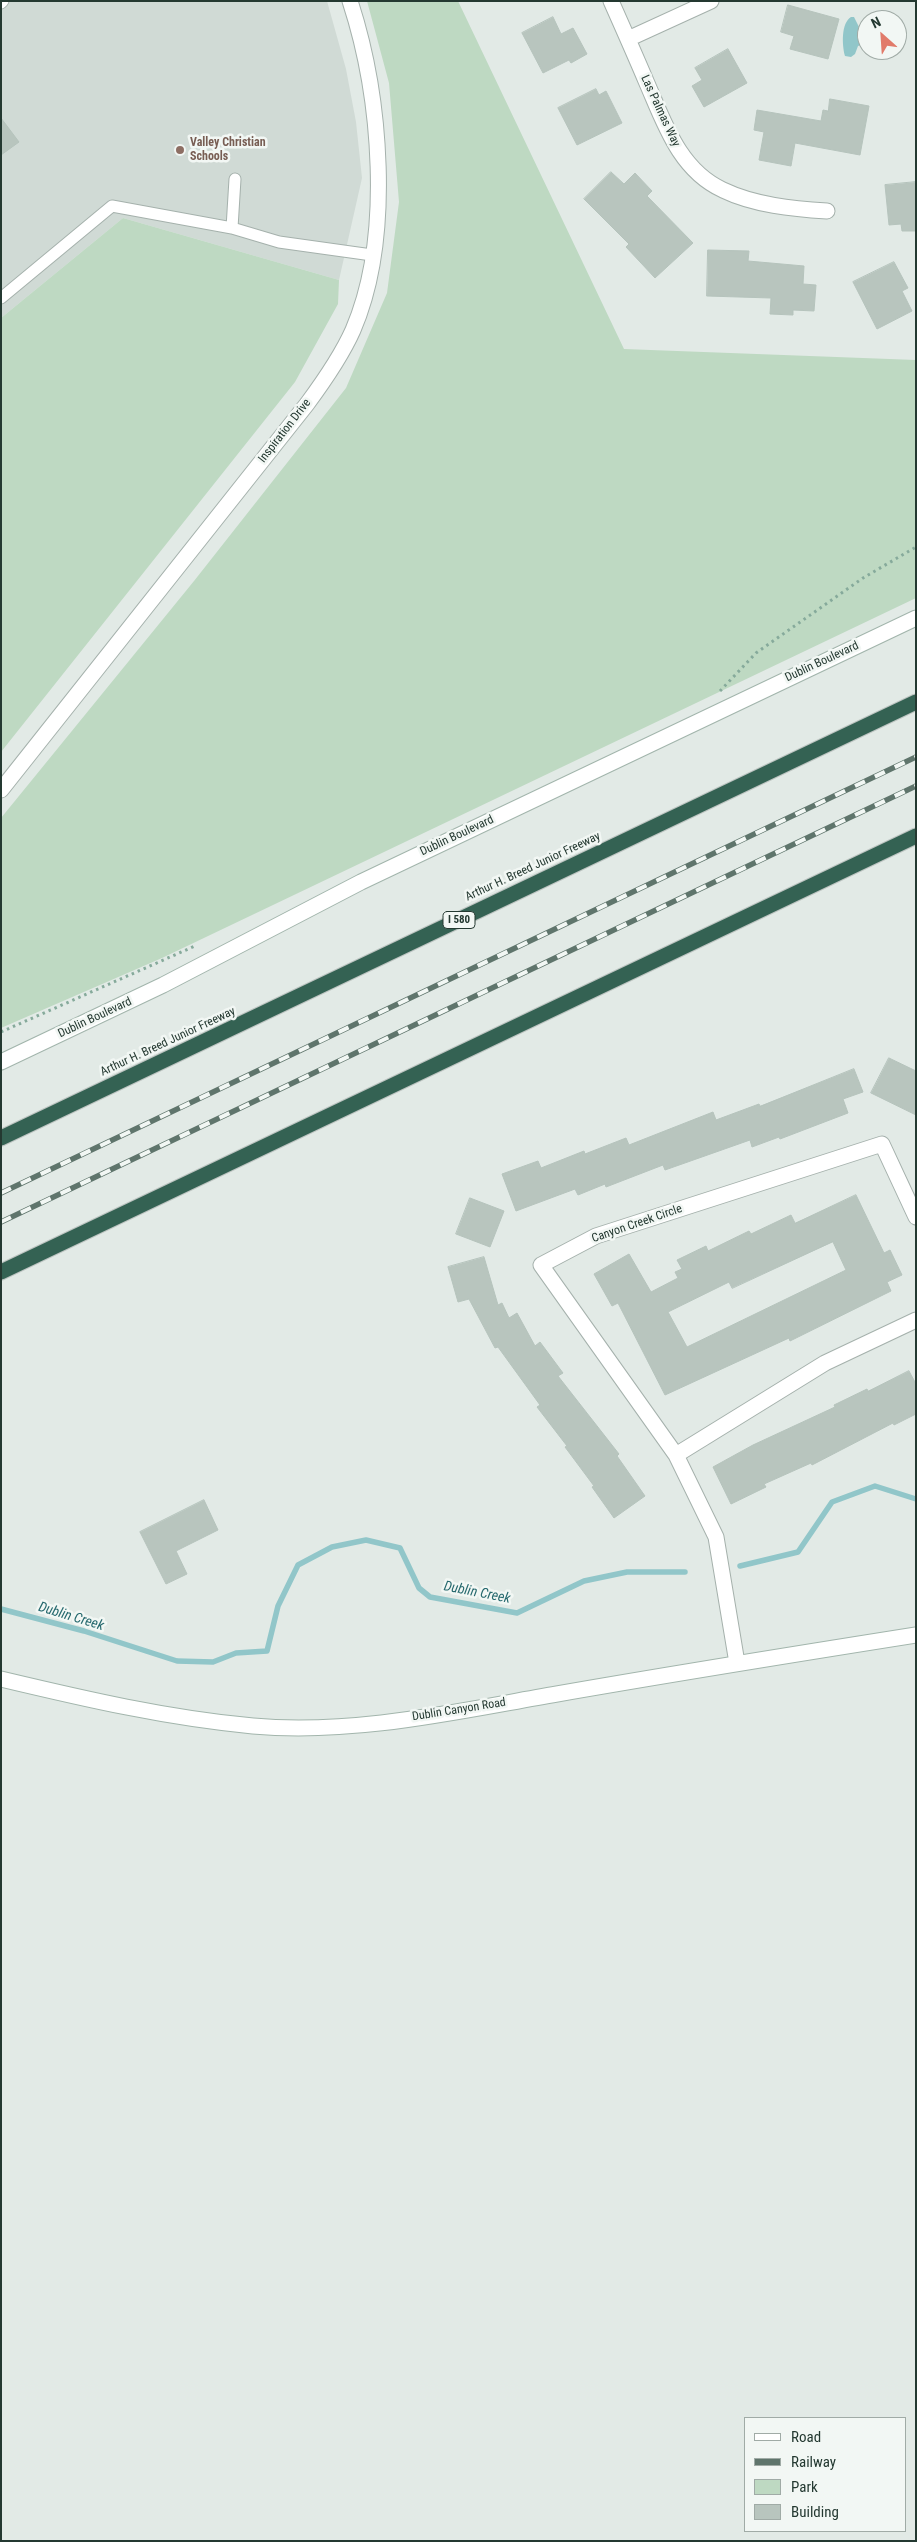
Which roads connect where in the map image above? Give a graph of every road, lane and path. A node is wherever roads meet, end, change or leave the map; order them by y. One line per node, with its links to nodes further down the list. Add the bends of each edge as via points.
1 (350, 1): 8 (street, Inspiration Drive, via 365,61 376,133 378,196)
2 (611, 1): 4 (street, Las Palmas Way)
3 (711, 1): 4 (street)
4 (628, 39): 6 (street, Las Palmas Way, via 670,136 685,161 702,177 722,190 752,200)
5 (235, 179): 7 (lane)
6 (827, 211)
7 (232, 228): 8 (lane, via 279,242); 9 (lane, via 112,206)
8 (372, 255): 14 (street, Inspiration Drive, via 367,287 353,329 320,387)
9 (1, 298)
10 (916, 546): 12 (path, via 863,578 756,653)
11 (916, 618): 16 (street, Dublin Boulevard, via 361,882 163,985)
12 (721, 691)
13 (916, 702): 17 (highway, Arthur H. Breed Junior Freeway / I 580)
14 (1, 790)
15 (916, 836): 19 (highway)
16 (1, 1062)
17 (1, 1138)
18 (916, 1217): 21 (street, Canyon Creek Circle, via 882,1144 596,1236 541,1265)
19 (1, 1272)
20 (916, 1320): 21 (street, via 825,1363)
21 (676, 1455): 23 (street, Canyon Creek Circle, via 716,1537)
22 (916, 1635): 23 (street, Dublin Canyon Road)
23 (737, 1663): 24 (street, Dublin Canyon Road, via 441,1714 344,1726 254,1726 165,1714 119,1707)
24 (1, 1679)

